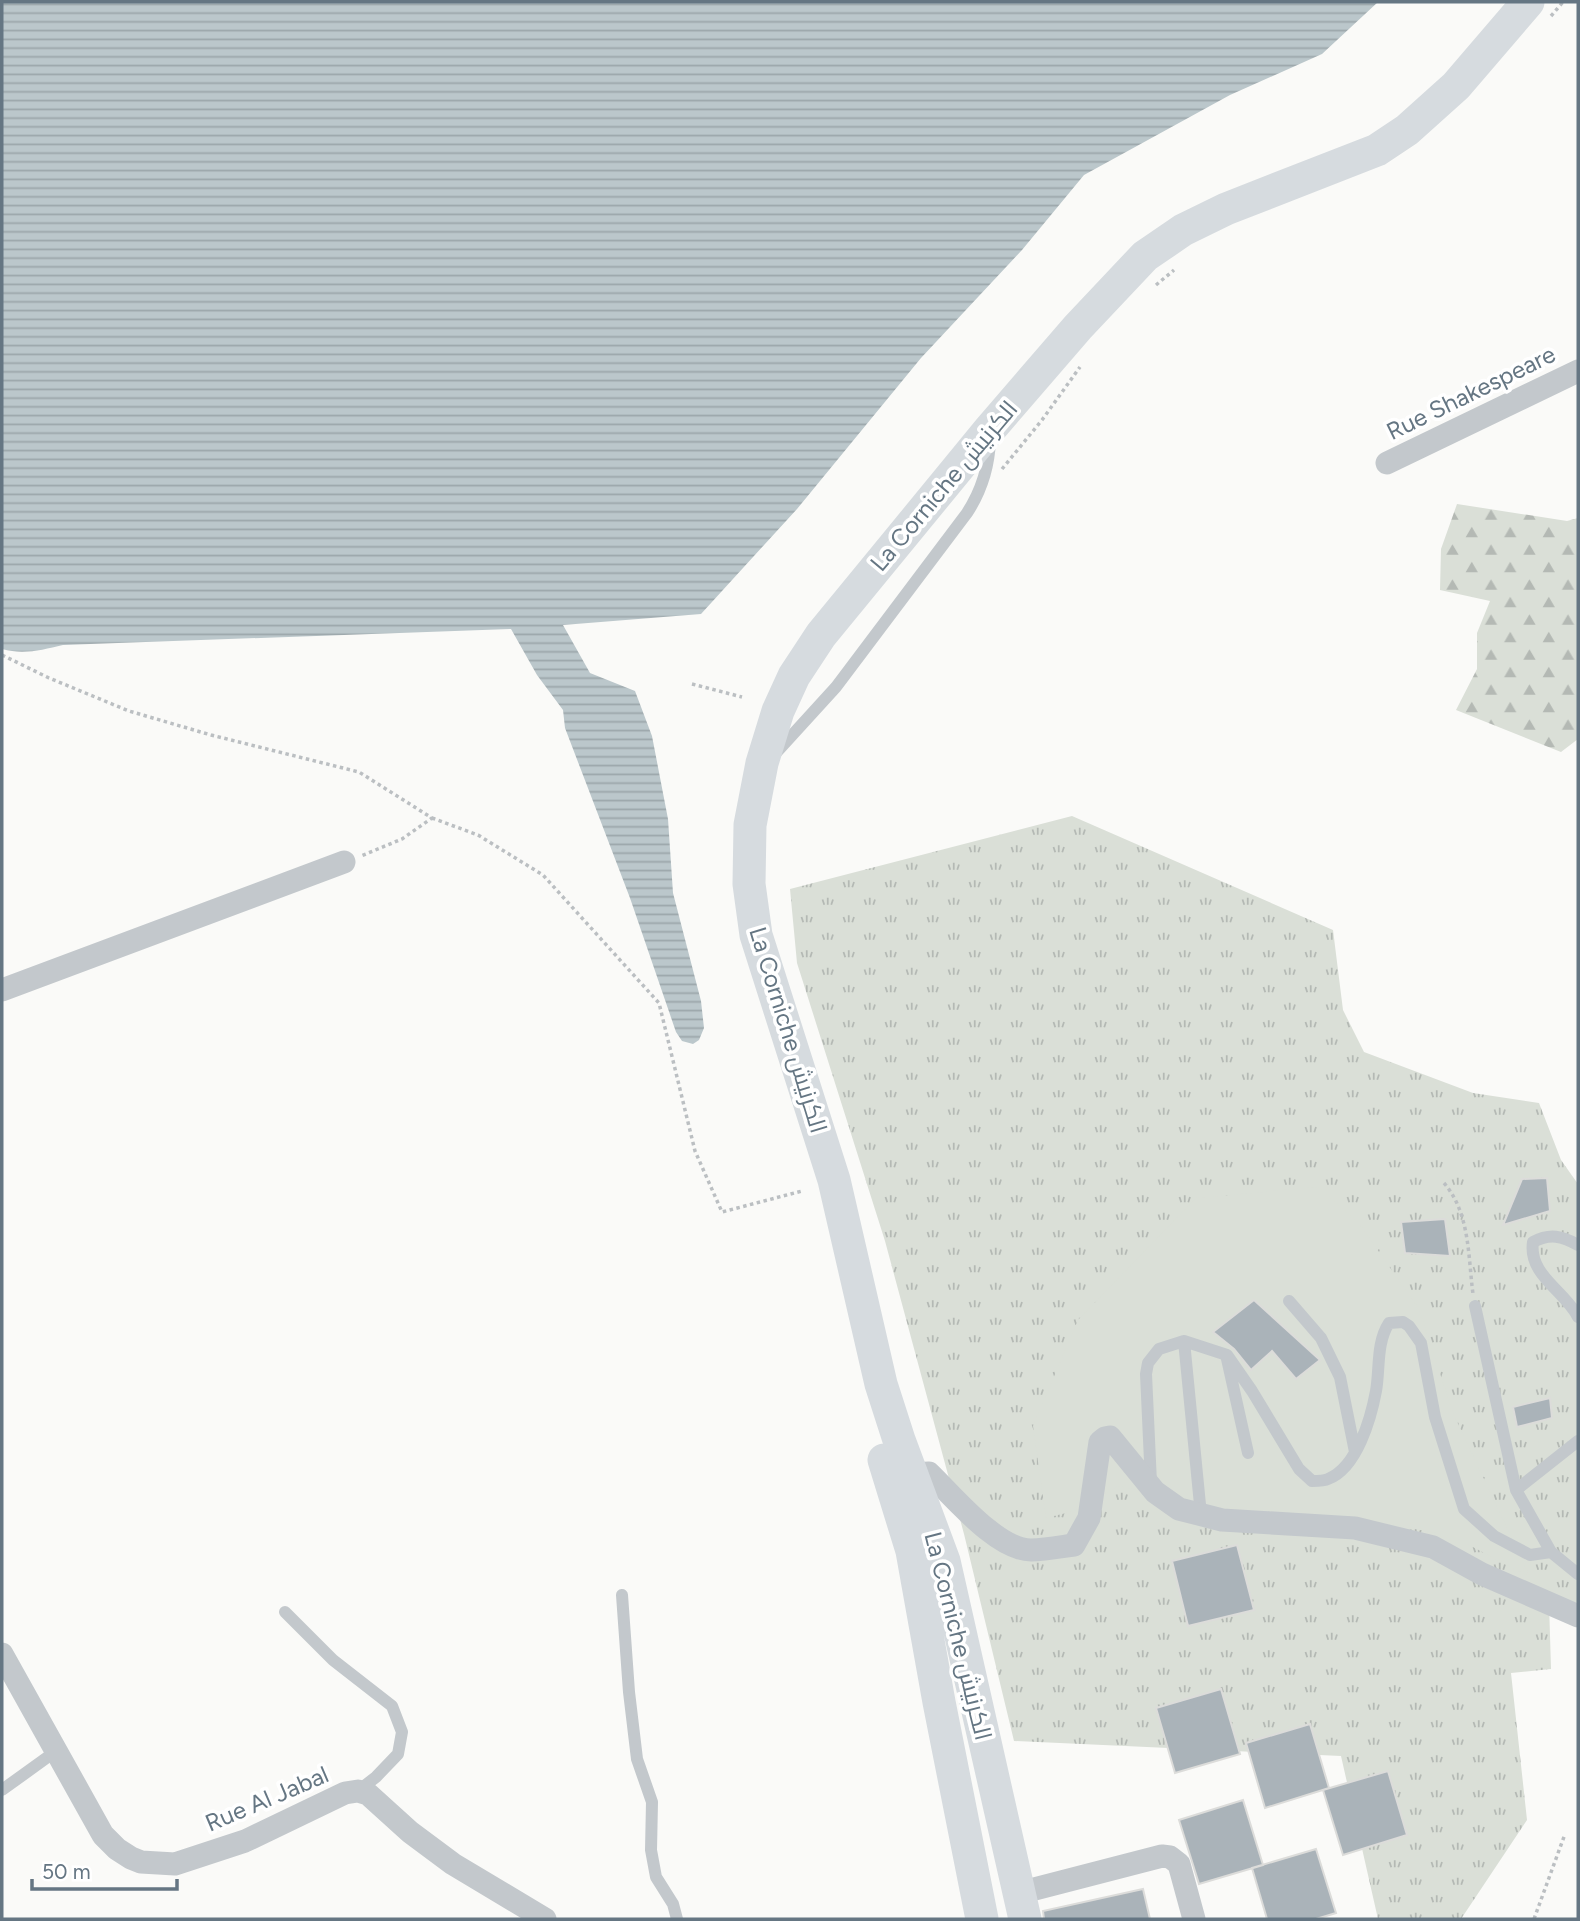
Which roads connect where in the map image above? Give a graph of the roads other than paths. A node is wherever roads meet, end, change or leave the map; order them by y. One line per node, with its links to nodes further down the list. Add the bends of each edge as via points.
1 (1504, 2): 16 (main road, La Corniche الكرنيش, via 1421,91 1369,130 1191,203 1132,240 1028,355 839,582 772,674 757,710 733,805 728,884 732,922 821,1204 858,1374)
2 (1528, 2): 16 (main road, La Corniche الكرنيش, via 1456,86 1397,137 1343,165 1226,209 1145,256 990,429 821,635 778,711 750,825 749,884 756,935 834,1180)
3 (1578, 370): 4 (street, Rue Shakespeare)
4 (1387, 463)
5 (344, 862): 6 (street)
6 (2, 990)
7 (1578, 1245): 10 (lane, via 1555,1235 1533,1242 1532,1251 1541,1273)
8 (1289, 1301): 14 (lane, via 1321,1338 1340,1377)
9 (1475, 1306): 18 (lane)
10 (1578, 1317)
11 (1184, 1340): 12 (lane); 17 (lane, via 1158,1349 1148,1363); 19 (lane)
12 (1227, 1355): 14 (lane, via 1299,1469 1312,1481 1329,1479); 15 (lane)
13 (1578, 1441): 18 (lane)
14 (1355, 1452): 20 (lane, via 1376,1391 1384,1332 1389,1323 1403,1322 1424,1352 1435,1417 1464,1509 1494,1536 1530,1555)
15 (1248, 1453)
16 (901, 1475): 17 (street, via 929,1473 983,1525 1008,1544 1029,1550 1074,1545 1089,1518 1105,1438 1110,1437); 29 (main road, La Corniche الكرنيش, via 944,1561); 32 (main road, La Corniche الكرنيش)
17 (1151, 1487): 19 (street, via 1172,1505)
18 (1516, 1490): 20 (lane)
19 (1201, 1515): 24 (street, via 1355,1528 1433,1547)
20 (1551, 1552): 21 (lane)
21 (1578, 1574)
22 (622, 1595): 31 (lane, via 638,1759 652,1802 651,1850 656,1877)
23 (285, 1612): 28 (lane, via 333,1660 392,1706 402,1732 397,1754)
24 (1578, 1616)
25 (2, 1654): 26 (street, Rue Al Jabal)
26 (56, 1751): 27 (lane); 28 (street, Rue Al Jabal, via 103,1835 131,1858 157,1864 175,1864 245,1841)
27 (2, 1790)
28 (358, 1791): 30 (street, Rue Al Jabal, via 368,1794 453,1864)
29 (1022, 1906): 33 (street, via 1162,1856 1179,1864)
30 (545, 1919)
31 (677, 1919)
32 (982, 1919)
33 (1194, 1919)

